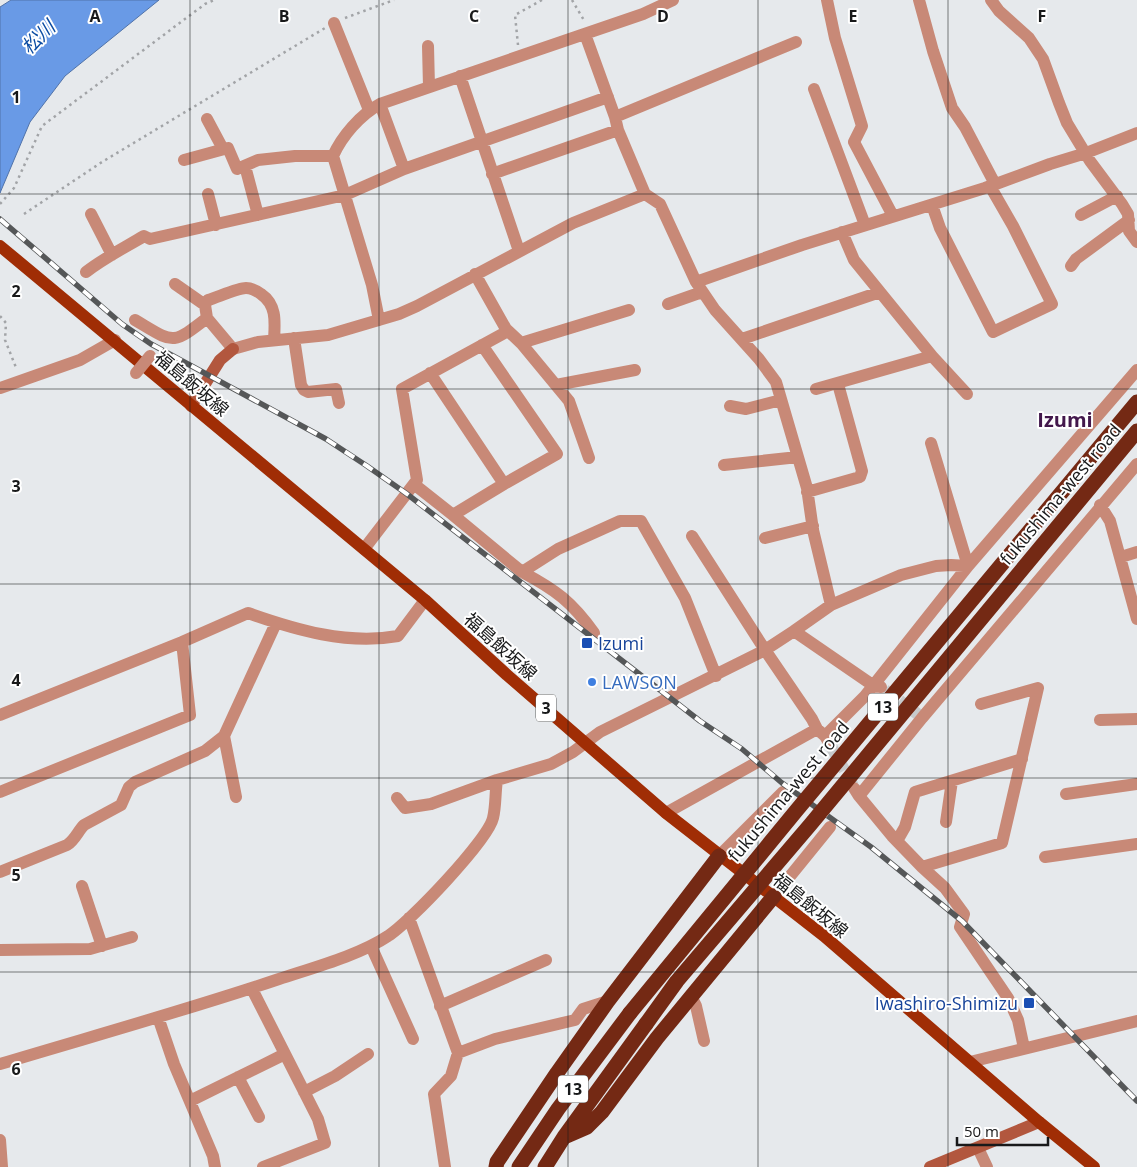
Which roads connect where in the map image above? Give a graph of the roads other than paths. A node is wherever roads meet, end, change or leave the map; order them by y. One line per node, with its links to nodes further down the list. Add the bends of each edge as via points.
1 (673, 0): 5 (street)
2 (828, 0): 36 (street, via 834,38 862,126 854,142)
3 (919, 0): 27 (street, via 952,108 969,134)
4 (991, 0): 21 (street, via 1029,38 1043,58 1064,116)
5 (645, 6): 7 (street)
6 (334, 23): 14 (street)
7 (588, 33): 10 (street); 13 (street)
8 (796, 42): 15 (street)
9 (428, 46): 11 (street)
10 (460, 76): 11 (street); 19 (street)
11 (430, 87): 14 (street)
12 (814, 89): 39 (street)
13 (608, 96): 15 (street); 19 (street)
14 (374, 107): 22 (street, via 347,134); 25 (street)
15 (615, 117): 17 (street)
16 (207, 119): 20 (street)
17 (618, 130): 26 (street); 29 (street)
18 (1137, 133): 21 (street)
19 (481, 140): 25 (street); 26 (street)
20 (223, 149): 23 (street); 24 (street, via 228,148 237,169)
21 (1086, 153): 27 (street); 31 (street)
22 (333, 156): 24 (street, via 258,160); 30 (street)
23 (184, 160)
24 (246, 166): 34 (street)
25 (404, 169): 30 (street)
26 (492, 174): 43 (street)
27 (992, 185): 32 (street); 32 (street, via 1052,304 993,332 940,228)
28 (208, 194): 38 (street)
29 (645, 194): 43 (street, via 573,223); 49 (street, via 660,204)
30 (345, 195): 34 (street); 55 (street)
31 (1117, 196): 35 (street); 37 (street)
32 (932, 204): 36 (street)
33 (91, 214): 44 (street)
34 (258, 215): 38 (street)
35 (1081, 215)
36 (893, 216): 39 (street)
37 (1129, 220): 41 (street, via 1130,231); 45 (street)
38 (216, 225): 44 (street, via 150,239 144,236)
39 (865, 225): 40 (street)
40 (842, 232): 49 (street, via 802,244); 50 (street, via 854,260)
41 (1137, 242)
42 (0, 246): 59 (main road, 福島飯坂線 / 3)
43 (519, 251): 47 (street)
44 (112, 255): 46 (street)
45 (1071, 266)
46 (86, 272)
47 (475, 274): 55 (street, via 417,306); 56 (street)
48 (175, 284): 53 (street)
49 (699, 287): 51 (street); 58 (street, via 715,310)
50 (880, 292): 58 (street); 65 (street)
51 (668, 304)
52 (629, 310): 61 (street)
53 (206, 312): 54 (street, via 191,330 173,339 167,339); 60 (street, via 208,300 247,288 254,290 273,308); 63 (street)
54 (135, 320)
55 (379, 320): 57 (street, via 328,335)
56 (508, 331): 61 (street); 62 (street)
57 (294, 338): 60 (street); 77 (street, via 300,385 308,392 336,389)
58 (742, 338): 75 (street, via 776,382)
59 (115, 340): 72 (street, via 80,360); 78 (main road, 福島飯坂線 / 3)
60 (274, 340): 63 (street)
61 (521, 343): 71 (street)
62 (482, 344): 69 (street); 86 (street, via 557,454)
63 (233, 349): 78 (street, via 220,360)
64 (150, 356): 68 (street, bridge)
65 (932, 356): 70 (street); 74 (street)
66 (635, 370): 71 (street)
67 (1137, 370): 97 (street)
68 (136, 373)
69 (430, 373): 86 (street); 87 (street, via 402,389 417,470)
70 (838, 384): 73 (street); 88 (street, via 862,471 860,477)
71 (556, 385): 83 (street, via 570,401)
72 (0, 388)
73 (816, 389)
74 (967, 394)
75 (781, 400): 79 (street, via 746,409); 82 (street)
76 (1137, 402): 169 (highway, fukushima-west road / 13, bridge, via 630,1013)
77 (339, 403)
78 (191, 406): 94 (main road, 福島飯坂線 / 3)
79 (730, 406)
80 (1137, 431): 161 (highway, fukushima-west road / 13, bridge, via 677,981)
81 (931, 443): 97 (street)
82 (798, 457): 85 (street); 88 (street)
83 (589, 458)
84 (1137, 464): 89 (street)
85 (724, 465)
86 (504, 484): 90 (street)
87 (415, 485): 90 (street); 94 (street)
88 (808, 492): 91 (street)
89 (1100, 505): 96 (street, via 1110,521); 128 (street, via 857,792)
90 (453, 516): 98 (street)
91 (813, 526): 93 (street); 100 (street)
92 (692, 536): 106 (street)
93 (765, 538)
94 (364, 549): 99 (main road, 福島飯坂線 / 3)
95 (1137, 552): 96 (street)
96 (1121, 557): 101 (street)
97 (968, 566): 100 (street, via 936,566 901,575); 108 (street)
98 (522, 572): 104 (street, via 565,598); 107 (street, via 558,549 620,521 641,521 685,598)
99 (425, 600): 102 (street, via 398,636 322,635); 115 (main road, 福島飯坂線 / 3, via 506,675)
100 (831, 605): 103 (street)
101 (1137, 619)
102 (276, 623): 105 (street, via 248,613); 113 (street)
103 (794, 631): 106 (street); 108 (street)
104 (594, 633)
105 (182, 642): 110 (street); 120 (street, via 190,714)
106 (765, 650): 107 (street); 114 (street)
107 (716, 676): 115 (street, via 600,732)
108 (877, 686): 114 (street)
109 (981, 704): 116 (street, via 1038,688)
110 (0, 715)
111 (1137, 719): 112 (street)
112 (1100, 720)
113 (224, 736): 123 (street); 133 (street, via 205,751 135,782 129,787 121,805 84,825 72,842)
114 (824, 737): 125 (street)
115 (587, 743): 117 (street, via 551,764); 125 (main road, 福島飯坂線 / 3)
116 (1022, 760): 118 (street); 132 (street, via 1002,843)
117 (497, 780): 124 (street, via 431,804 405,808); 136 (street, via 493,819 476,847)
118 (952, 781): 126 (street); 128 (street, via 915,792 905,827)
119 (1137, 784): 122 (street)
120 (0, 792)
121 (783, 792): 130 (street)
122 (1066, 794)
123 (236, 797)
124 (397, 798)
125 (666, 813): 130 (main road, 福島飯坂線 / 3)
126 (946, 822)
127 (830, 827): 135 (street)
128 (897, 841): 132 (street)
129 (1137, 844): 131 (street)
130 (719, 856): 135 (main road, 福島飯坂線 / 3); 144 (highway)
131 (1045, 857)
132 (922, 867): 150 (street, via 945,888 964,914 960,927 1008,998 1018,1020)
133 (0, 872)
134 (82, 886): 138 (street)
135 (774, 896): 143 (highway); 154 (main road, 福島飯坂線 / 3)
136 (409, 918): 139 (street, via 389,936); 145 (street)
137 (132, 937): 138 (street)
138 (102, 946): 140 (street, via 90,949)
139 (371, 946): 142 (street); 148 (street)
140 (0, 950)
141 (546, 960): 145 (street)
142 (252, 988): 146 (street); 152 (street)
143 (691, 996): 149 (street); 161 (highway, via 602,1112 587,1127)
144 (608, 1001): 151 (street, via 583,1009 575,1020 495,1039); 168 (highway, via 556,1072)
145 (440, 1006): 151 (street)
146 (158, 1017): 155 (street); 158 (street)
147 (1137, 1021): 150 (street)
148 (413, 1039)
149 (704, 1040)
150 (1024, 1048): 154 (street)
151 (458, 1053): 167 (street, via 451,1076 434,1094)
152 (285, 1054): 156 (street); 157 (street)
153 (368, 1054): 157 (street)
154 (970, 1062): 160 (main road, 福島飯坂線 / 3)
155 (0, 1064)
156 (238, 1077): 158 (street); 159 (street)
157 (304, 1092): 166 (street, via 318,1119 325,1143)
158 (190, 1101): 165 (street)
159 (259, 1117)
160 (1039, 1122): 163 (street); 173 (main road, 福島飯坂線 / 3)
161 (564, 1137): 170 (highway, fukushima-west road / 13)
162 (0, 1140): 164 (street)
163 (978, 1148): 171 (street); 172 (street)
164 (2, 1167)
165 (215, 1167)
166 (263, 1167)
167 (445, 1167)
168 (496, 1167)
169 (519, 1167)
170 (545, 1167)
171 (930, 1167)
172 (988, 1167)
173 (1094, 1167)

